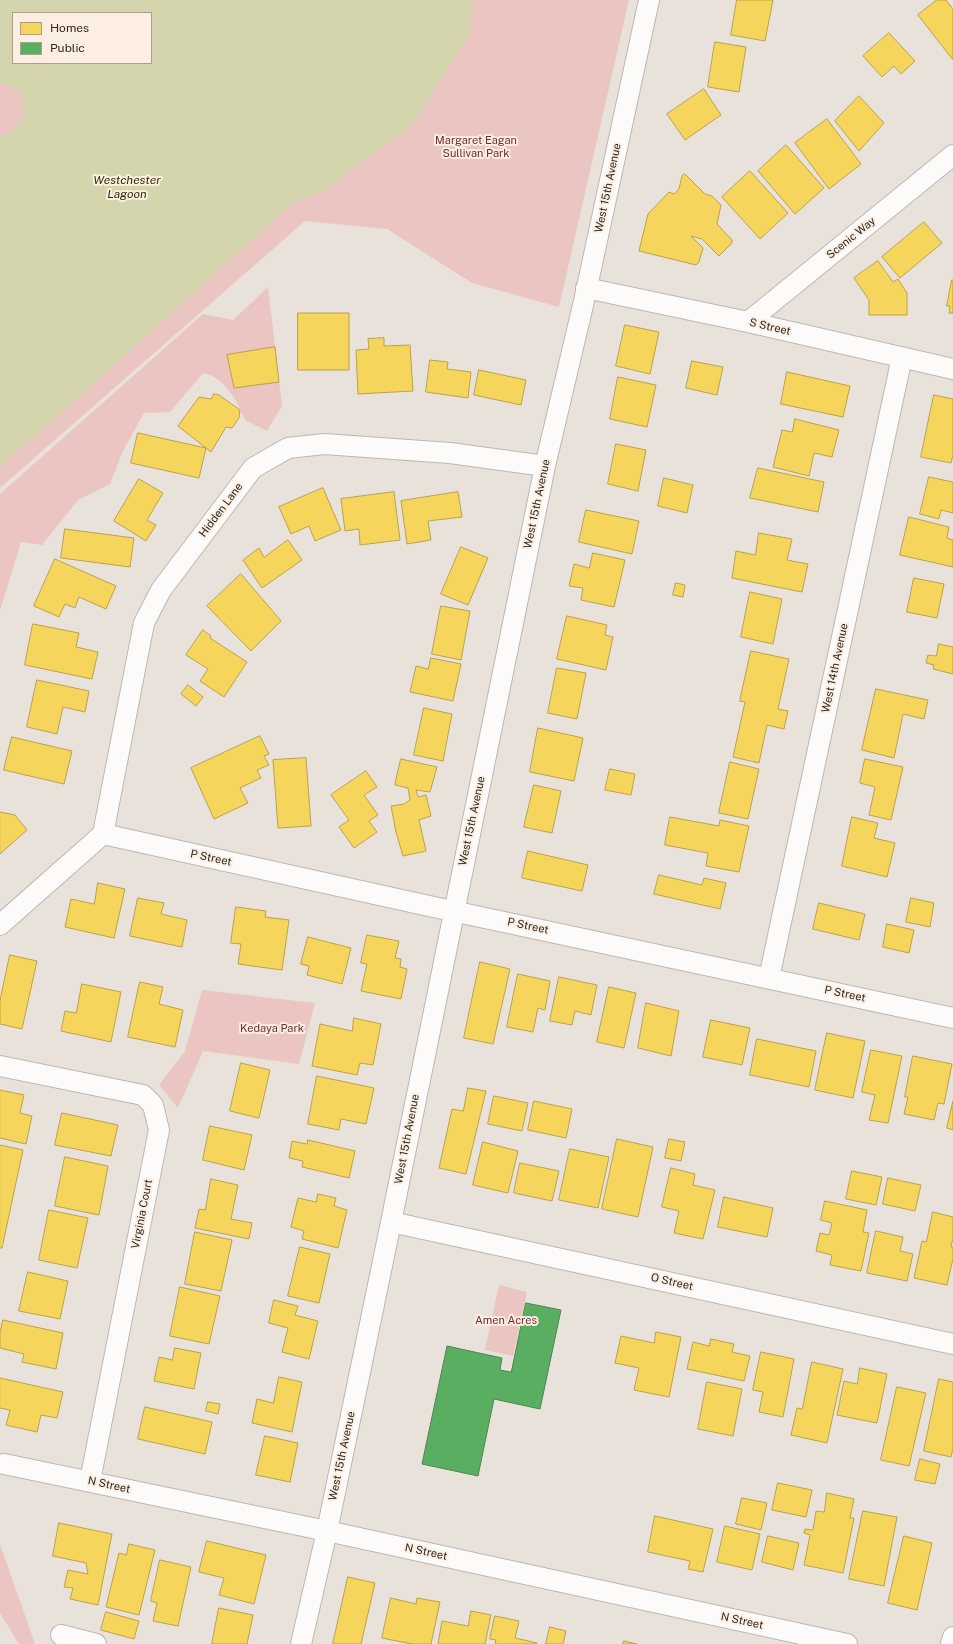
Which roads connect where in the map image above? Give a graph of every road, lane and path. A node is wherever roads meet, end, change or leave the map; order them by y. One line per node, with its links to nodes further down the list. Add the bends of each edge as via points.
1 (649, 0): 3 (street, West 15th Avenue)
2 (953, 155): 4 (street, Scenic Way)
3 (586, 288): 4 (street, S Street); 7 (street, West 15th Avenue)
4 (748, 322): 5 (street, S Street)
5 (902, 357): 6 (street, S Street); 11 (street, West 14th Avenue)
6 (953, 369)
7 (545, 466): 8 (street, Hidden Lane, via 450,453 324,444 288,448 253,468 161,590 144,623); 9 (street, West 15th Avenue)
8 (103, 834): 9 (street, P Street); 10 (street)
9 (453, 911): 11 (street, P Street); 14 (street, West 15th Avenue)
10 (0, 925)
11 (769, 978): 12 (street, P Street)
12 (953, 1018)
13 (0, 1066): 17 (street, Virginia Court, via 143,1095 154,1106 159,1130)
14 (391, 1222): 15 (street, O Street); 18 (street, West 15th Avenue)
15 (953, 1344)
16 (4, 1464): 17 (street, N Street)
17 (90, 1481): 18 (street, N Street)
18 (327, 1531): 22 (street, West 15th Avenue); 23 (street, N Street)
19 (61, 1636): 21 (street)
20 (953, 1637): 24 (street)
21 (96, 1644)
22 (301, 1644)
23 (847, 1644)
24 (951, 1644)

